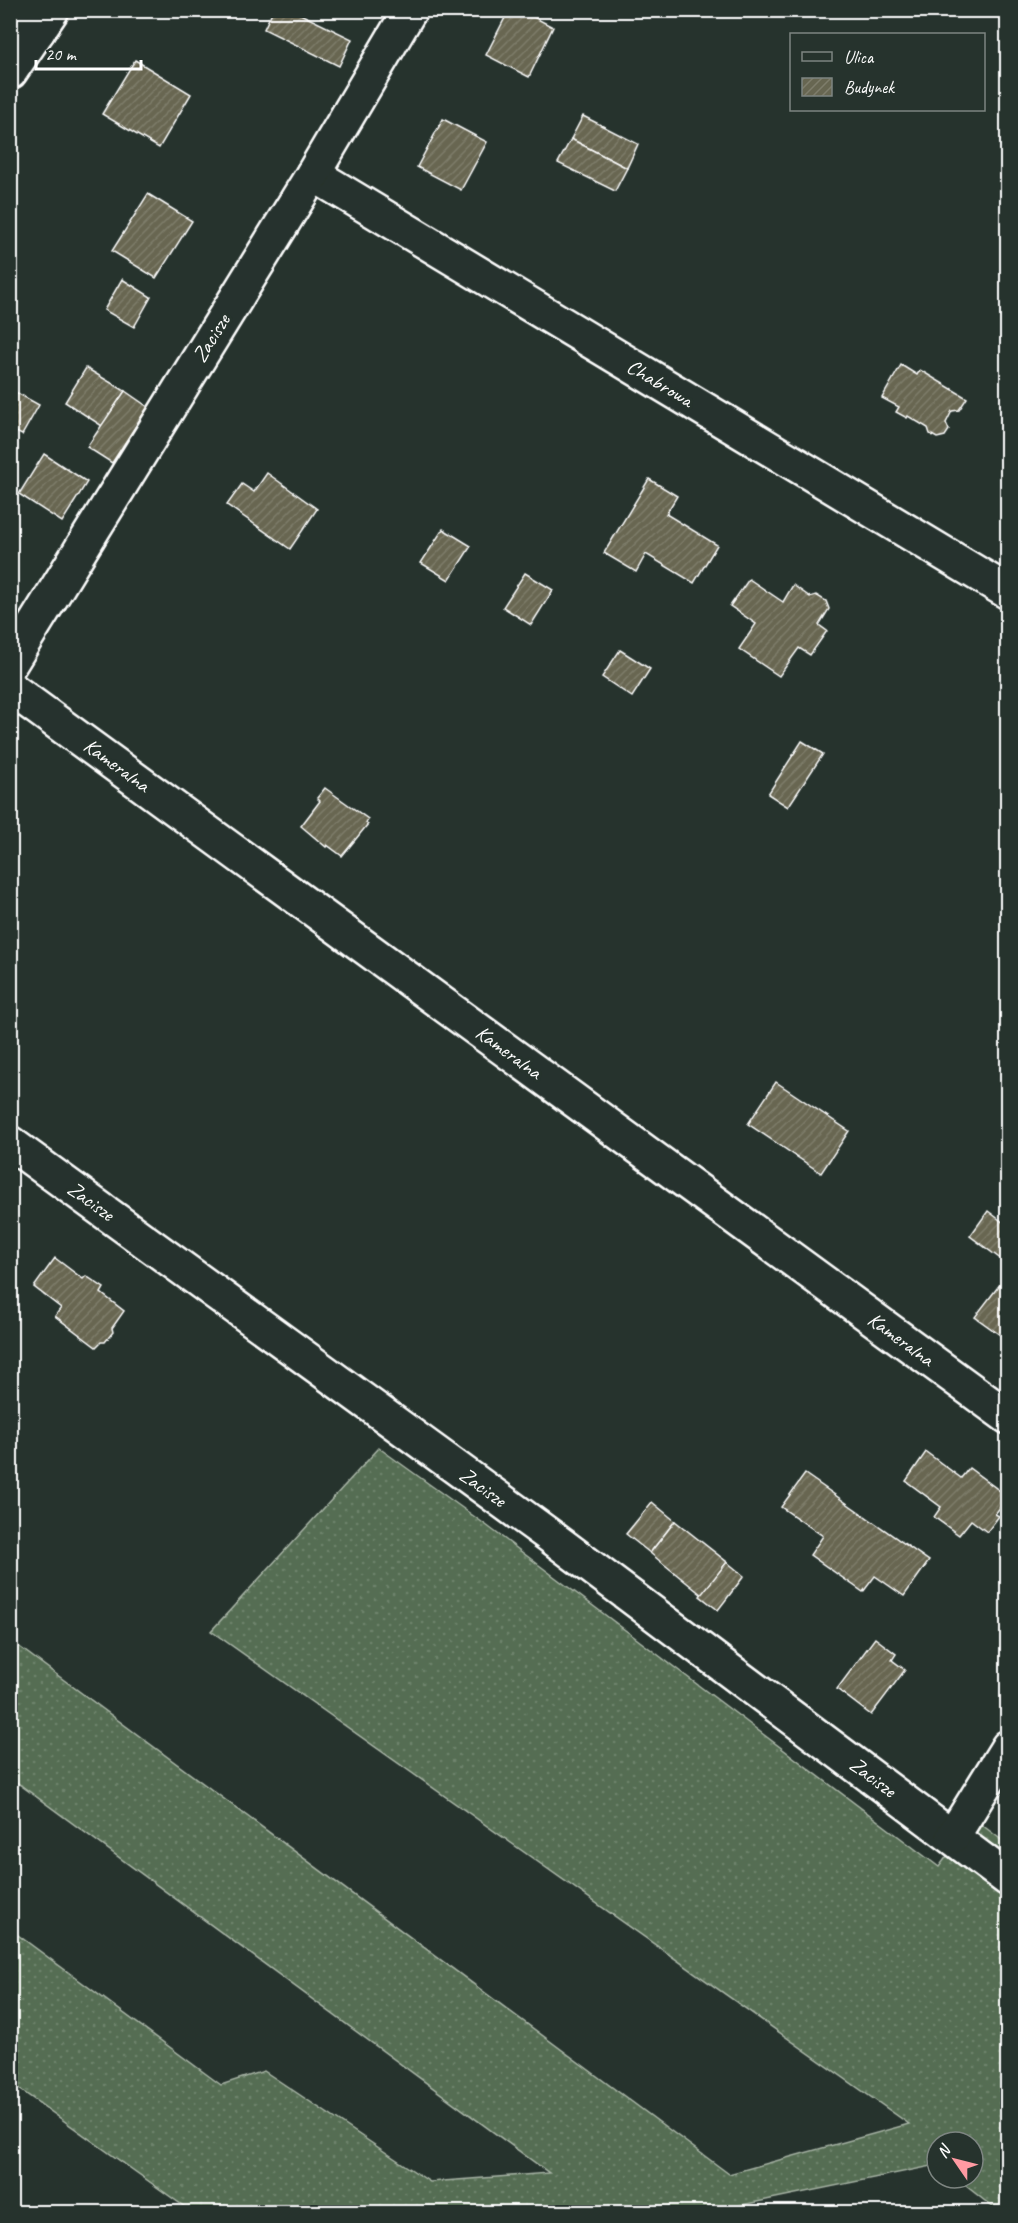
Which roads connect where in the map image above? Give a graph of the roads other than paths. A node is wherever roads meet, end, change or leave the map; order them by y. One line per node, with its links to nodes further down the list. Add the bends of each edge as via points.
1 (410, 10): 5 (street, Zacisze)
2 (10, 13): 3 (street)
3 (45, 21): 4 (street)
4 (10, 72)
5 (313, 174): 6 (street, Chabrowa); 7 (street, Zacisze)
6 (1008, 592)
7 (10, 664)
8 (10, 688): 10 (street, Kameralna)
9 (10, 1143): 12 (street, Zacisze, via 546,1533)
10 (1008, 1417)
11 (1008, 1748): 12 (street)
12 (953, 1836): 13 (street, Zacisze)
13 (1008, 1880)

